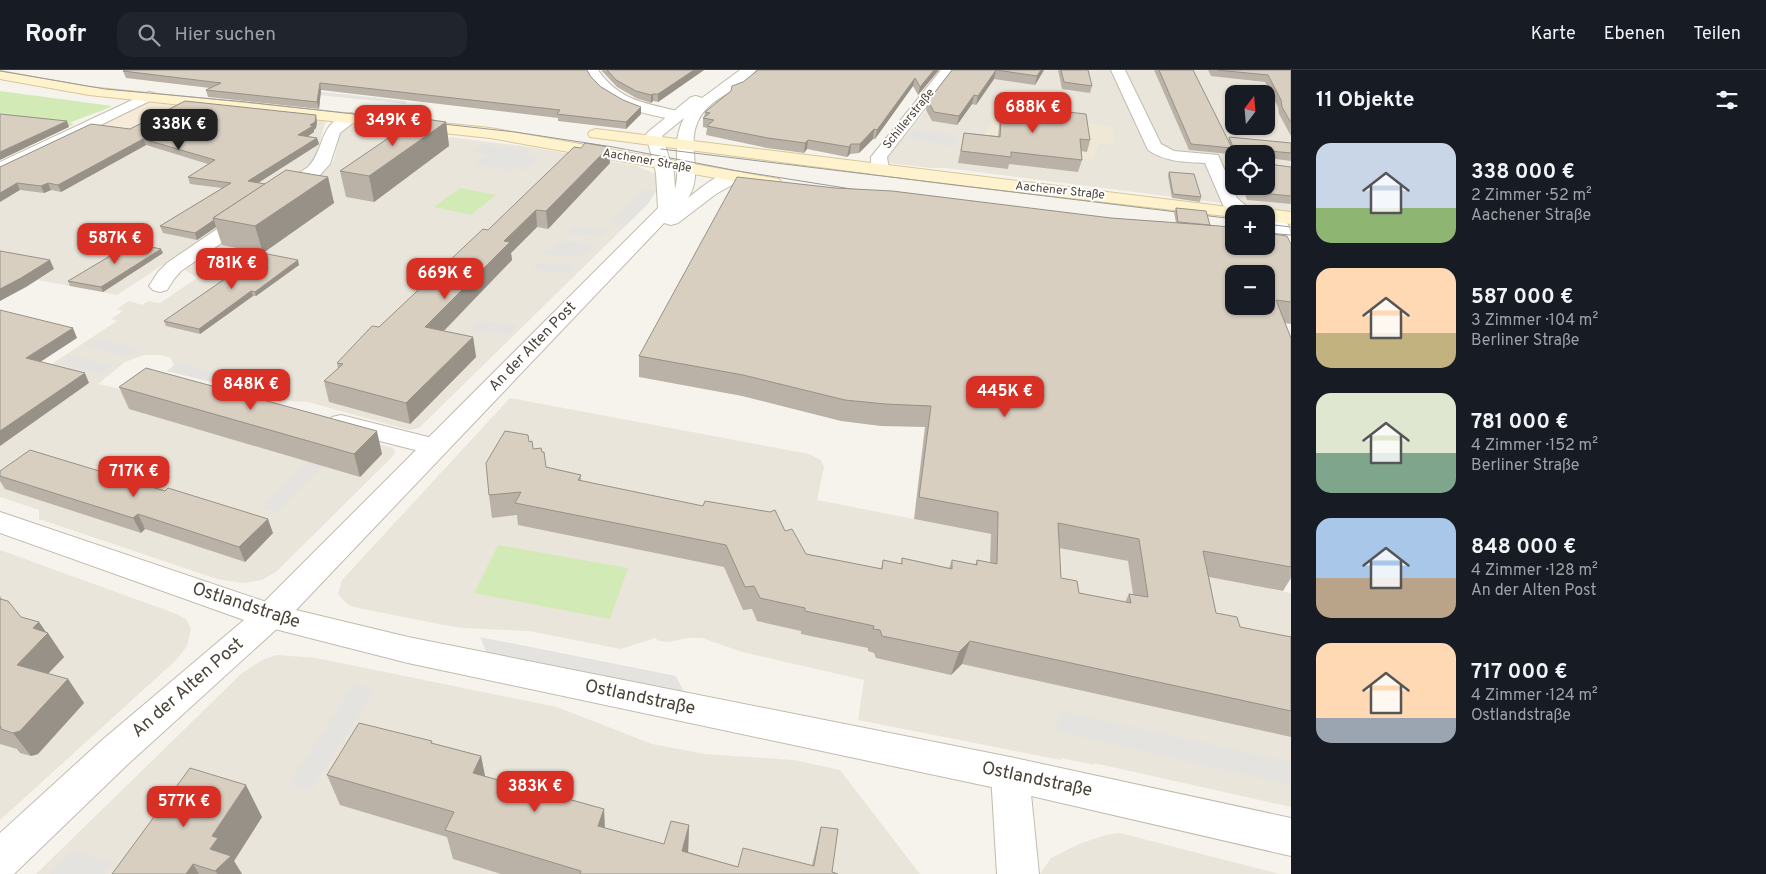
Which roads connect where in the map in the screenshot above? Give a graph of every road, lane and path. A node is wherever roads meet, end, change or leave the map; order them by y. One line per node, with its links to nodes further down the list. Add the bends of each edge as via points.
1 (43, 70): 11 (main road, via 180,89)
2 (591, 70): 9 (street, via 599,84 622,101)
3 (739, 70): 9 (street)
4 (749, 70): 14 (street, An der Alten Post, via 692,113 685,128)
5 (948, 70): 20 (street, Schillerstraße, via 879,157)
6 (1118, 70): 15 (street, via 1159,152)
7 (0, 75): 8 (main road, Aachener Straße, via 80,89)
8 (149, 96): 10 (main road, Aachener Straße); 19 (street)
9 (676, 115): 13 (street, via 654,135)
10 (351, 118): 17 (main road, Aachener Straße, via 490,133); 27 (street, via 333,131 321,164 314,171 174,267)
11 (566, 131)
12 (584, 133): 13 (main road, Aachener Straße)
13 (657, 143): 14 (main road, Aachener Straße); 17 (street)
14 (684, 146): 18 (street, An der Alten Post); 20 (main road, Aachener Straße)
15 (1212, 159): 16 (street); 23 (street, via 1230,201)
16 (1225, 161)
17 (663, 164): 18 (main road, Aachener Straße); 24 (street)
18 (686, 167): 21 (main road, Aachener Straße); 24 (street, An der Alten Post, via 682,194)
19 (0, 169)
20 (880, 170): 25 (main road, Aachener Straße)
21 (736, 176): 22 (main road, Aachener Straße); 26 (street, An der Alten Post, via 718,184)
22 (790, 186)
23 (1236, 205)
24 (666, 209): 26 (street, An der Alten Post)
25 (1225, 210)
26 (630, 246): 29 (street, An der Alten Post)
27 (160, 286)
28 (320, 418): 29 (street)
29 (435, 447): 31 (street, An der Alten Post)
30 (0, 522): 31 (street, Ostlandstraße)
31 (270, 616): 32 (street, Ostlandstraße, via 408,650); 34 (street, An der Alten Post, via 114,753)
32 (1010, 774): 33 (street, Ostlandstraße); 35 (street)
33 (1291, 837)
34 (0, 860)
35 (1018, 874)

